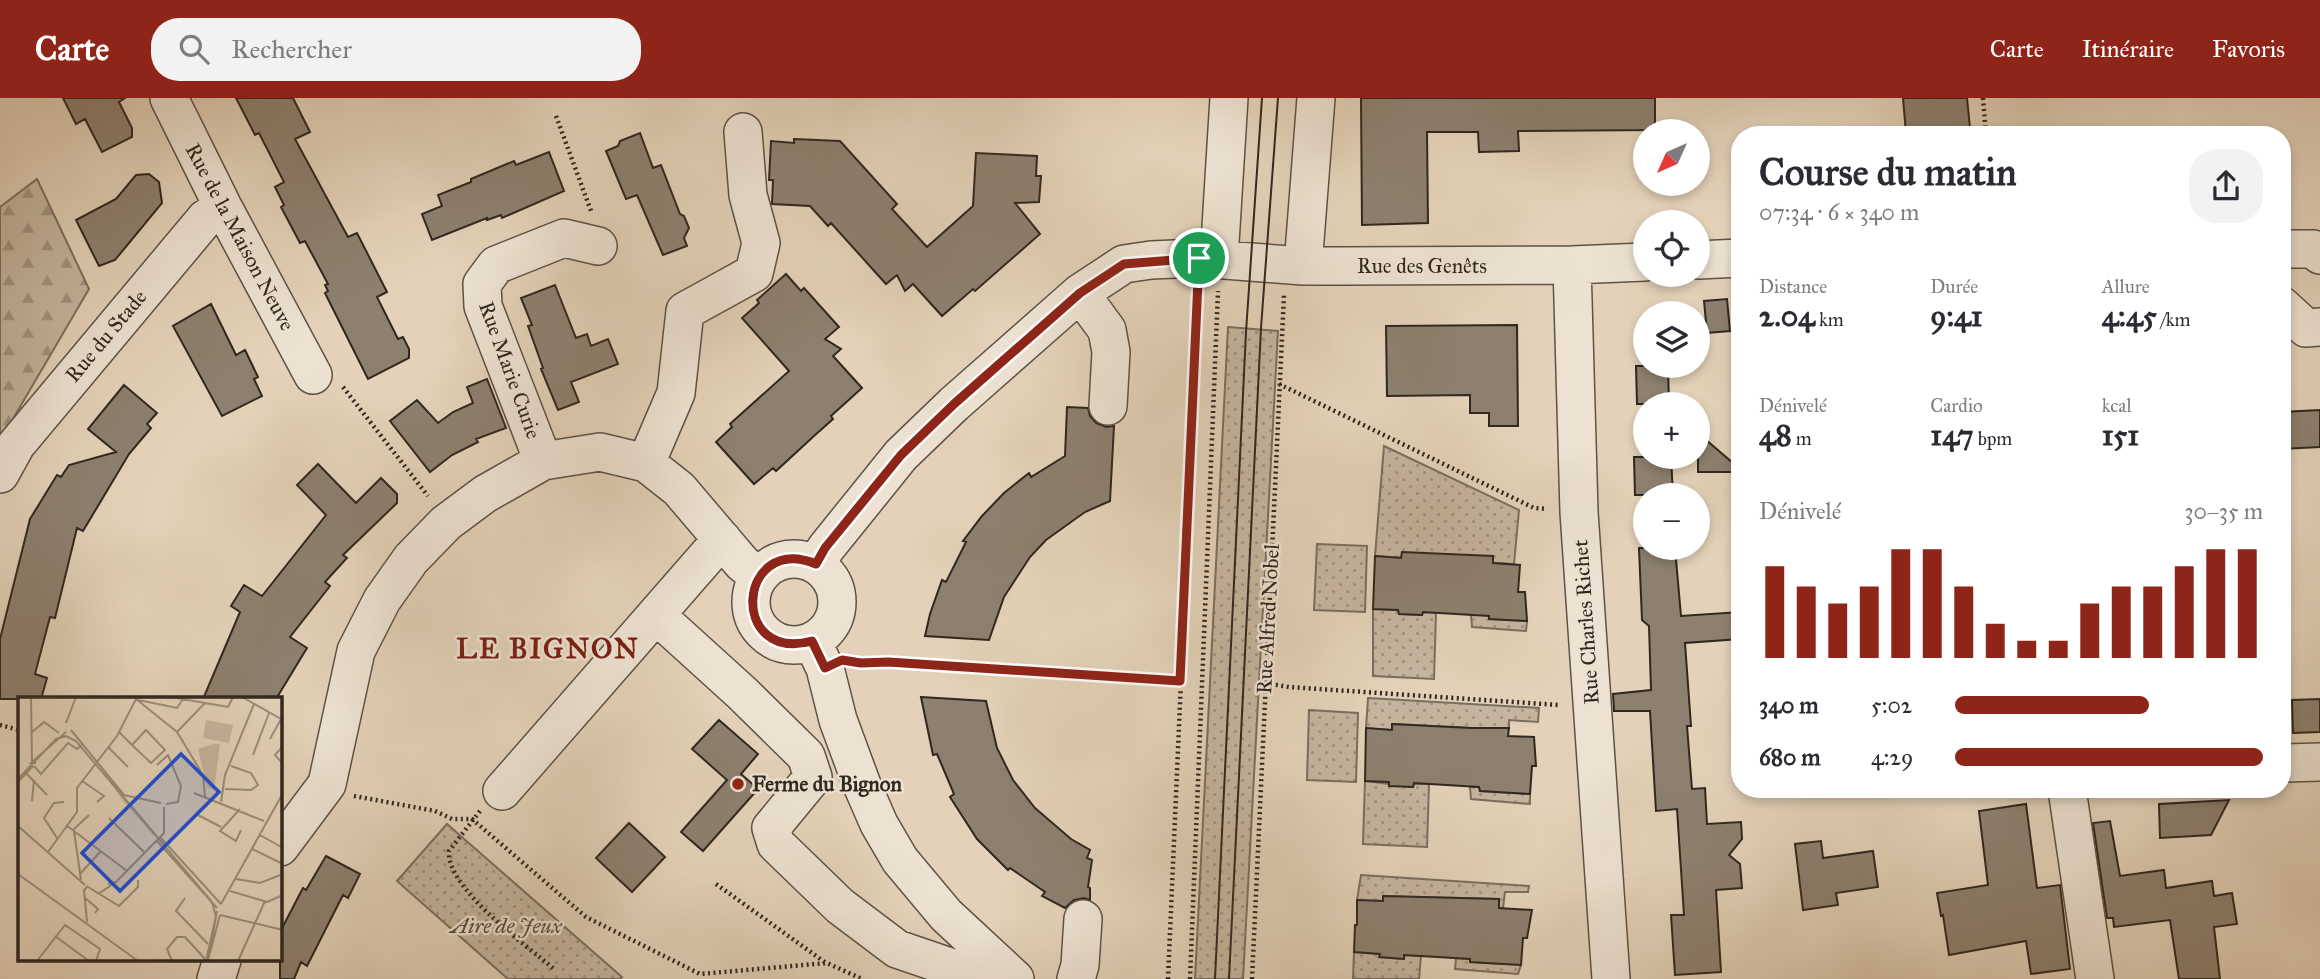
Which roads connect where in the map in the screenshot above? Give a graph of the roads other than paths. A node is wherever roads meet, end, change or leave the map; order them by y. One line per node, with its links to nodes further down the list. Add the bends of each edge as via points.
1 (169, 98): 5 (street, Rue de la Maison Neuve)
2 (1229, 98): 10 (street)
3 (1316, 98): 14 (street)
4 (743, 132): 21 (street, via 748,194 761,243 754,273 685,311 676,393)
5 (223, 207): 18 (street, Rue de la Maison Neuve); 22 (street, Rue du Stade, via 205,219 154,278 16,445)
6 (598, 246): 20 (street, Rue Marie Curie, via 564,238 496,265 482,284 483,306)
7 (2291, 249): 8 (street, via 2313,249)
8 (2320, 255)
9 (1731, 258): 11 (street)
10 (1209, 259): 14 (street, Rue des Genêts); 15 (street, via 1124,264)
11 (1710, 259)
12 (1633, 262): 13 (street, Rue des Genêts)
13 (1572, 265): 14 (street, Rue des Genêts); 38 (street, Rue Charles Richet, via 1579,512)
14 (1303, 266)
15 (1080, 293): 19 (street, via 1107,330 1111,352); 24 (street, via 901,455)
16 (2291, 315): 17 (street, via 2305,328)
17 (2320, 327)
18 (313, 375)
19 (1108, 406)
20 (543, 461): 21 (street, via 600,452); 32 (street, via 446,523 411,559 382,600 356,651 327,784)
21 (646, 463): 23 (street, via 679,489)
22 (0, 474)
23 (722, 539): 25 (street); 26 (street)
24 (816, 564): 25 (street, via 804,559 779,561); 27 (street, via 827,572 838,597)
25 (759, 577): 27 (street, via 751,603 761,629 772,639)
26 (656, 615): 30 (street); 35 (street, via 806,756 813,777 771,828 776,844 840,906 897,949 976,976)
27 (819, 655): 35 (street, via 862,785 900,860 946,915)
28 (2320, 762): 29 (street)
29 (2291, 763)
30 (502, 791)
31 (2068, 798): 39 (street)
32 (282, 844)
33 (1083, 919): 37 (street)
34 (221, 962): 36 (street)
35 (1008, 972)
36 (216, 979)
37 (1076, 979)
38 (1611, 979)
39 (2095, 979)

